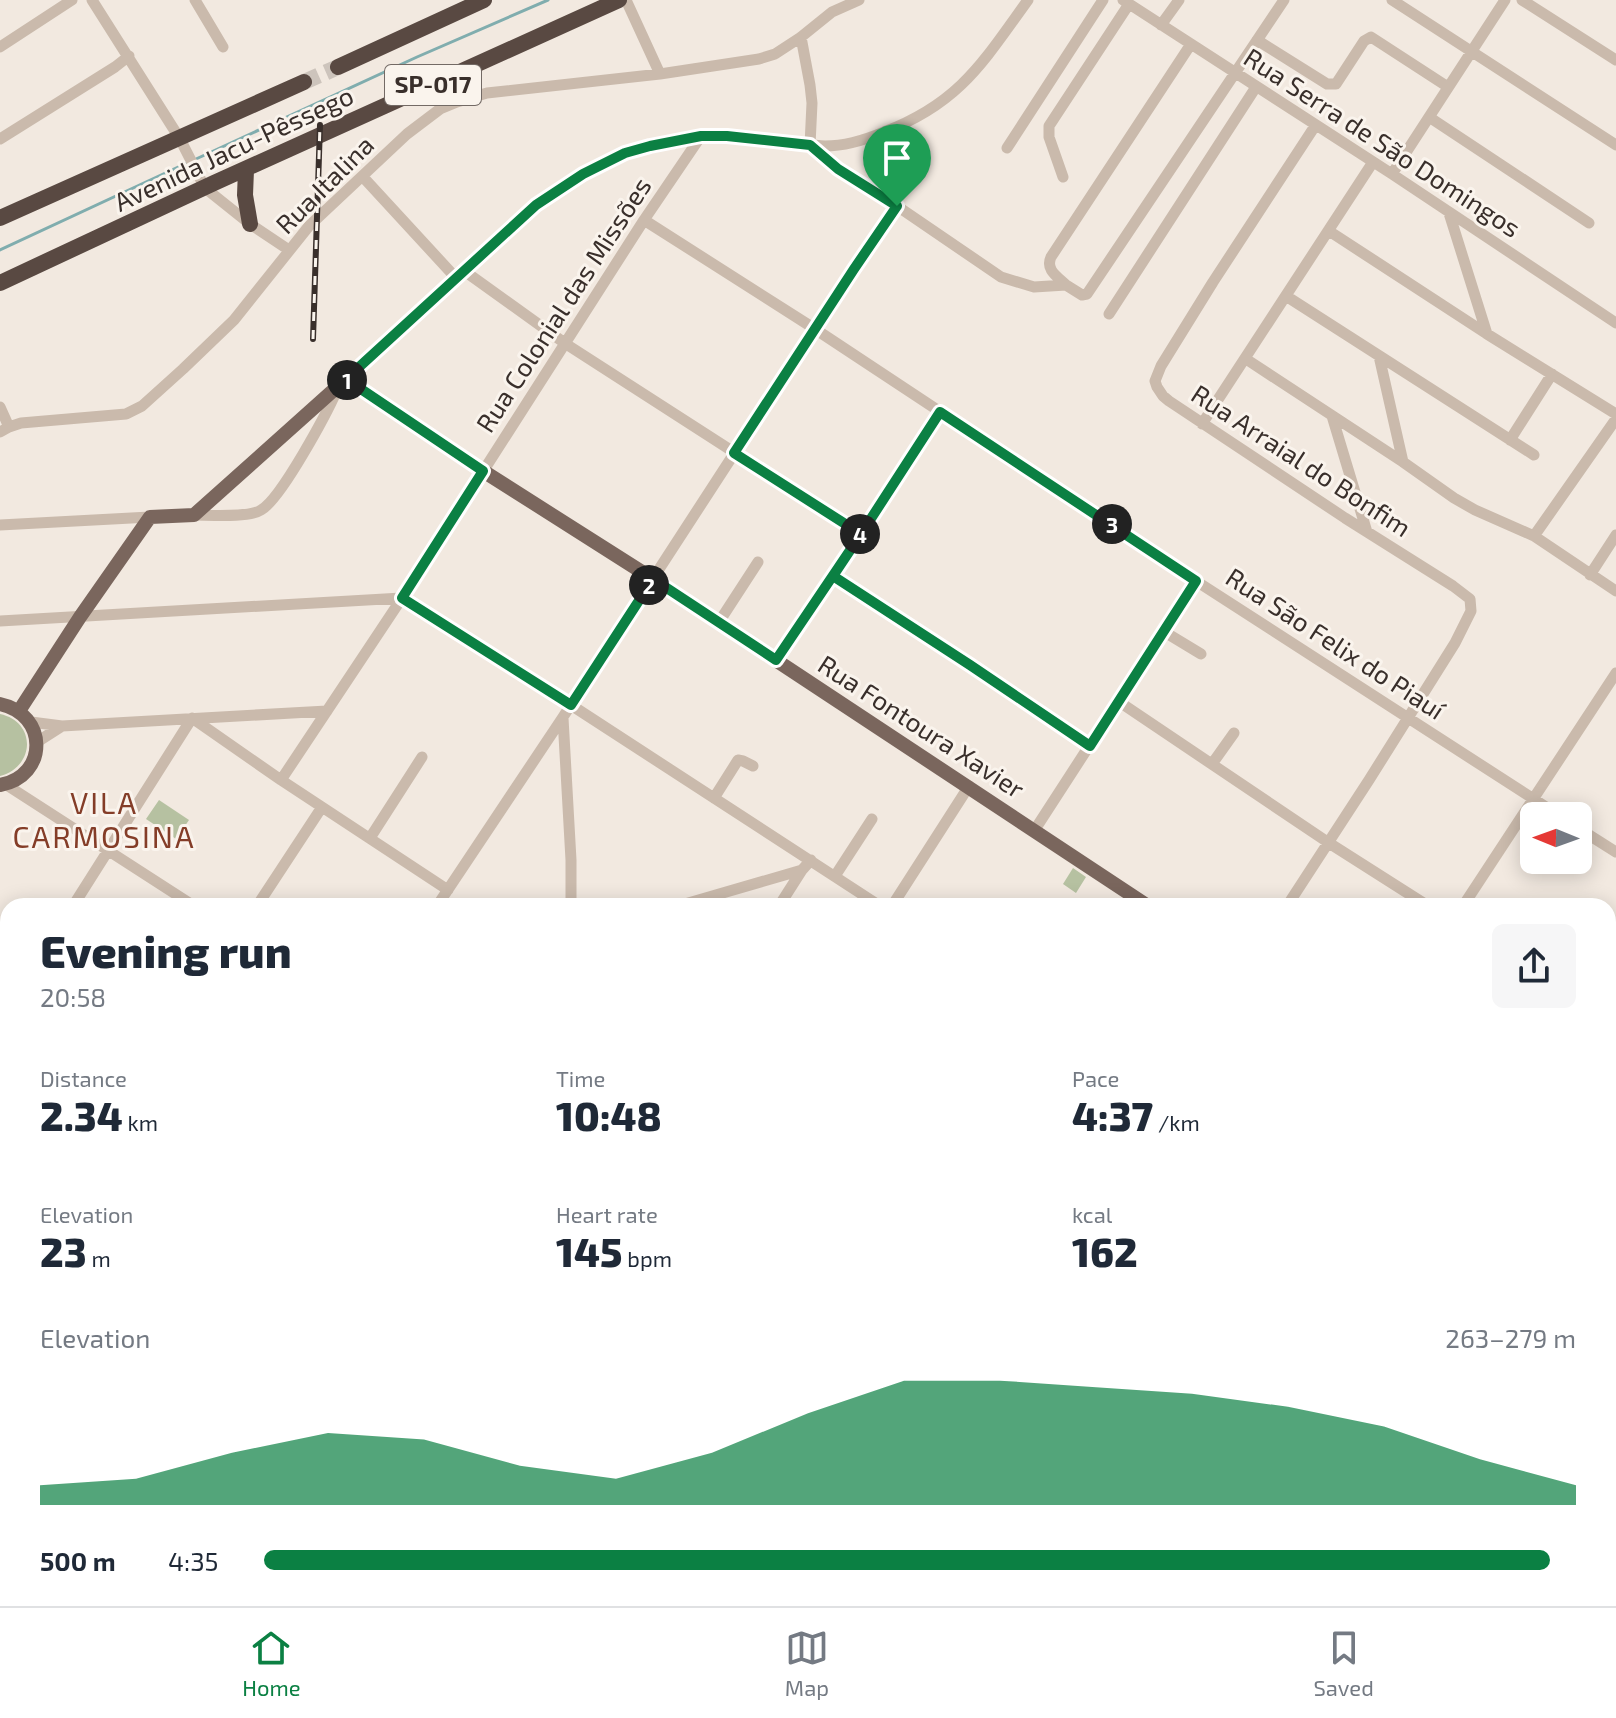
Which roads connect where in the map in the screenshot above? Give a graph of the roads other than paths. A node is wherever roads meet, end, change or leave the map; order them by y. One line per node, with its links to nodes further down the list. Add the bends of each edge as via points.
1 (72, 0): 20 (street)
2 (92, 0): 23 (street)
3 (195, 0): 21 (street)
4 (484, 0): 25 (highway, Avenida Jacu-Pêssego / SP-017)
5 (619, 0): 40 (highway, Avenida Jacu-Pêssego / SP-017)
6 (626, 0): 27 (street)
7 (859, 0): 17 (street, Rua Italina, via 832,12)
8 (1103, 0): 38 (street)
9 (1179, 0): 16 (street)
10 (1284, 0): 18 (street)
11 (1392, 0): 22 (street)
12 (1505, 0): 22 (street)
13 (1522, 0): 24 (street)
14 (1022, 2): 36 (street, via 997,45 936,106 855,142)
15 (1126, 2): 16 (street, Rua Serra de São Domingos); 43 (street, via 1049,126)
16 (1161, 25): 19 (street, Rua Serra de São Domingos)
17 (801, 37): 27 (street, Rua Italina, via 759,59); 36 (street, via 811,94)
18 (1257, 40): 26 (street); 30 (street, via 1333,85 1371,37)
19 (1191, 44): 26 (street, Rua Serra de São Domingos); 55 (street, via 1051,257 1050,268)
20 (0, 47)
21 (223, 47)
22 (1472, 51): 30 (street); 37 (street)
23 (129, 56): 34 (street); 35 (street)
24 (1616, 60)
25 (338, 67)
26 (1236, 73): 29 (street, Rua Serra de São Domingos); 55 (street, via 1093,287 1082,295)
27 (660, 74): 42 (street, Rua Italina, via 487,93 457,102 416,126)
28 (304, 82): 35 (highway, Avenida Jacu-Pêssego)
29 (1256, 87): 32 (street, Rua Serra de São Domingos); 57 (street)
30 (1448, 87): 31 (street)
31 (1429, 117): 41 (street); 49 (street)
32 (1315, 126): 39 (street, Rua Serra de São Domingos); 70 (street, Rua Arraial do Bonfim, via 1157,374 1163,396)
33 (701, 136): 36 (street); 48 (street, Rua Colonial das Missões); 53 (street, via 625,153 583,174 536,205)
34 (1, 137)
35 (182, 144): 44 (street); 47 (highway, Avenida Jacu-Pêssego)
36 (810, 145): 45 (street)
37 (1616, 145)
38 (1007, 148)
39 (1373, 162): 41 (street, Rua Serra de São Domingos); 51 (street)
40 (246, 170): 44 (highway, Avenida Jacu-Pêssego / SP-017); 50 (highway)
41 (1392, 174): 46 (street, Rua Serra de São Domingos)
42 (363, 177): 52 (street, Rua Italina); 53 (street)
43 (1063, 177)
44 (202, 183): 50 (street); 54 (highway, Avenida Jacu-Pêssego / SP-017)
45 (897, 206): 55 (street, via 1001,277 1034,287); 59 (street)
46 (1449, 213): 58 (street, Rua Serra de São Domingos); 60 (street)
47 (0, 218)
48 (644, 220): 59 (street, Rua São Felix do Piauí); 61 (street, Rua Colonial das Missões)
49 (1589, 223)
50 (250, 224): 52 (street)
51 (1329, 231): 56 (street); 60 (street)
52 (289, 250): 71 (street, Rua Italina, via 234,320 134,411)
53 (460, 274): 61 (street); 65 (street)
54 (0, 283)
55 (1066, 285)
56 (1286, 296): 62 (street); 63 (street)
57 (1109, 314)
58 (1616, 323)
59 (815, 329): 67 (street, Rua São Felix do Piauí); 73 (street)
60 (1487, 334): 64 (street)
61 (566, 344): 73 (street); 76 (street, Rua Colonial das Missões)
62 (1379, 356): 72 (street); 75 (street)
63 (1246, 359): 68 (street); 70 (street)
64 (1552, 374): 69 (street); 72 (street)
65 (342, 382): 76 (main road, Rua Fontoura Xavier); 77 (main road); 77 (street, via 303,453 263,510)
66 (0, 407): 71 (street)
67 (940, 412): 81 (street); 88 (street, Rua São Felix do Piauí)
68 (1332, 416): 75 (street); 80 (street)
69 (1616, 417): 83 (street)
70 (1202, 424): 80 (street, Rua Arraial do Bonfim)
71 (4, 429)
72 (1510, 440): 74 (street)
73 (734, 453): 81 (street); 87 (street)
74 (1534, 455)
75 (1403, 462): 83 (street, via 1475,510)
76 (483, 471): 87 (main road, Rua Fontoura Xavier); 90 (street, Rua Colonial das Missões)
77 (194, 515): 78 (main road)
78 (150, 517): 79 (street); 91 (main road)
79 (0, 525)
80 (1367, 532): 105 (street, Rua Arraial do Bonfim, via 1470,599 1471,611 1455,643)
81 (861, 534): 86 (street)
82 (1616, 535): 85 (street)
83 (1534, 536): 85 (street)
84 (758, 562): 93 (street)
85 (1590, 575): 89 (street)
86 (833, 576): 96 (street); 110 (street)
87 (653, 579): 93 (main road, Rua Fontoura Xavier); 100 (street)
88 (1196, 581): 94 (street); 105 (street, Rua São Felix do Piauí)
89 (1616, 591)
90 (402, 598): 91 (street); 100 (street); 102 (street, Rua Colonial das Missões)
91 (80, 617): 92 (street); 101 (main road)
92 (0, 621)
93 (719, 622): 96 (main road, Rua Fontoura Xavier)
94 (1163, 631): 95 (street); 98 (street)
95 (1201, 654)
96 (776, 660): 116 (main road, Rua Fontoura Xavier)
97 (1616, 673): 118 (street)
98 (1118, 701): 110 (street); 112 (street)
99 (0, 704): 101 (main road)
100 (571, 705): 103 (street); 117 (street)
101 (19, 711): 106 (main road)
102 (327, 711): 104 (street); 114 (street, Rua Colonial das Missões)
103 (563, 717): 131 (street); 136 (street)
104 (192, 718): 107 (street); 114 (street); 126 (street)
105 (1408, 718): 118 (street, Rua São Felix do Piauí); 125 (street)
106 (31, 722): 107 (street); 109 (main road)
107 (62, 726): 109 (street)
108 (1234, 733): 112 (street)
109 (37, 742): 115 (main road, via 28,769)
110 (1090, 746): 122 (street)
111 (422, 757): 124 (street)
112 (1212, 764): 125 (street)
113 (753, 766): 117 (street, via 738,760)
114 (281, 780): 120 (street)
115 (2, 784): 126 (street)
116 (969, 786): 122 (main road, Rua Fontoura Xavier); 140 (street)
117 (714, 798): 128 (street)
118 (1533, 798): 119 (street, Rua São Felix do Piauí); 144 (street)
119 (1539, 802)
120 (322, 807): 124 (street); 134 (street)
121 (872, 819): 130 (street)
122 (1034, 831): 141 (main road, Rua Fontoura Xavier)
123 (1592, 837): 127 (street)
124 (370, 838): 131 (street)
125 (1329, 843): 142 (street); 143 (street)
126 (109, 851): 132 (street); 133 (street)
127 (1616, 852)
128 (811, 860): 129 (street); 130 (street)
129 (802, 870): 137 (street); 138 (street)
130 (835, 876): 139 (street)
131 (448, 890): 135 (street)
132 (78, 898)
133 (182, 898)
134 (262, 898)
135 (442, 898)
136 (571, 898)
137 (706, 898)
138 (784, 898)
139 (868, 898)
140 (897, 898)
141 (1136, 898)
142 (1292, 898)
143 (1415, 898)
144 (1468, 898)

